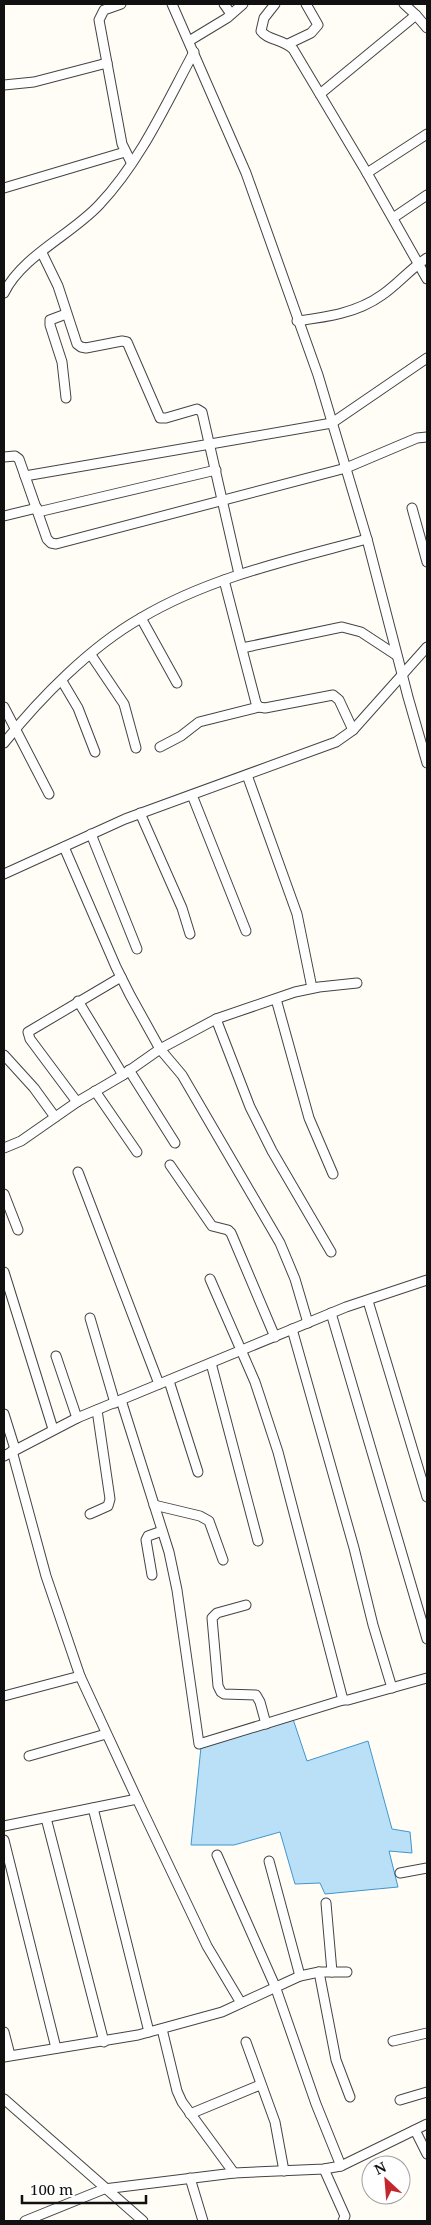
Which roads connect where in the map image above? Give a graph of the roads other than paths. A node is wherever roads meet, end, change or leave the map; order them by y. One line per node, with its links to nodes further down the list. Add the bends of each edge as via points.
1 (121, 4): 14 (street, via 104,10 99,20)
2 (172, 4): 11 (street)
3 (224, 4): 8 (street)
4 (243, 4): 8 (street)
5 (274, 4): 12 (street, via 264,18 261,31)
6 (306, 4): 12 (street, via 318,25 311,33)
7 (404, 4): 9 (street)
8 (231, 14): 11 (street)
9 (416, 14): 10 (street); 16 (street)
10 (427, 28)
11 (189, 42): 13 (street)
12 (288, 44): 16 (street)
13 (194, 52): 19 (street); 32 (street, via 246,173)
14 (107, 63): 15 (street, via 34,82); 18 (street)
15 (4, 84)
16 (320, 94): 20 (street)
17 (427, 134): 20 (street)
18 (125, 152): 19 (street); 21 (street)
19 (132, 162): 24 (street, via 100,204)
20 (367, 173): 23 (street)
21 (4, 188)
22 (427, 195): 23 (street)
23 (393, 218): 26 (street)
24 (42, 253): 27 (street); 31 (street, via 58,286)
25 (427, 258): 26 (street)
26 (419, 263): 29 (street); 32 (street, via 371,303 334,316)
27 (18, 271): 28 (street); 30 (street)
28 (4, 276)
29 (427, 279)
30 (4, 293)
31 (66, 314): 34 (street, via 50,320 62,362); 37 (street, via 81,347 127,342 160,418 200,410)
32 (298, 321): 35 (street)
33 (427, 358): 35 (street)
34 (66, 398)
35 (332, 423): 37 (street); 39 (street)
36 (427, 437): 39 (street, via 417,438)
37 (210, 444): 40 (street); 41 (street)
38 (4, 457): 41 (street, via 19,459)
39 (346, 468): 42 (street); 46 (street)
40 (216, 470): 42 (street); 44 (street)
41 (25, 476): 44 (street)
42 (223, 500): 44 (street, via 56,544 47,538); 48 (street)
43 (412, 508): 47 (street)
44 (37, 510): 45 (street)
45 (4, 516)
46 (367, 539): 48 (street); 53 (street)
47 (427, 562)
48 (239, 574): 49 (street)
49 (224, 580): 50 (street, via 186,594); 52 (street)
50 (141, 618): 54 (street); 57 (street)
51 (427, 647): 55 (street)
52 (242, 648): 53 (street, via 342,628 360,632); 59 (street)
53 (396, 654): 55 (street)
54 (91, 655): 56 (street); 64 (street, via 121,699)
55 (402, 676): 61 (street); 62 (street)
56 (62, 681): 60 (street, via 35,705); 66 (street, via 78,708)
57 (177, 683)
58 (4, 706): 60 (street)
59 (259, 707): 61 (street, via 333,695 339,700); 65 (street, via 192,725 181,736)
60 (16, 729): 63 (street); 69 (street)
61 (353, 730): 68 (street, via 336,742)
62 (425, 742): 67 (street)
63 (4, 743)
64 (136, 748)
65 (160, 748)
66 (95, 752)
67 (427, 762)
68 (247, 775): 70 (street); 80 (street, via 297,914)
69 (48, 794)
70 (192, 795): 71 (street); 75 (street)
71 (140, 814): 72 (street); 76 (street, via 182,908)
72 (91, 834): 73 (street); 77 (street)
73 (64, 847): 74 (street); 78 (street)
74 (4, 874)
75 (246, 931)
76 (190, 934)
77 (137, 949)
78 (121, 977): 82 (street); 84 (street)
79 (357, 983): 80 (street)
80 (312, 988): 81 (street)
81 (276, 999): 83 (street); 95 (street, via 309,1118)
82 (78, 1001): 86 (street); 88 (street, via 32,1028 28,1035)
83 (216, 1019): 84 (street); 98 (street, via 250,1107)
84 (160, 1049): 86 (street); 106 (street, via 182,1075 280,1243)
85 (4, 1055): 89 (street)
86 (126, 1072): 87 (street); 90 (street)
87 (95, 1091): 88 (street); 92 (street)
88 (77, 1102): 89 (street)
89 (55, 1117): 91 (street, via 21,1141)
90 (175, 1143)
91 (4, 1148)
92 (137, 1152)
93 (170, 1165): 108 (street, via 212,1226 231,1233)
94 (78, 1172): 113 (street)
95 (333, 1174)
96 (4, 1194): 97 (street)
97 (18, 1230)
98 (331, 1252)
99 (4, 1272): 103 (street)
100 (210, 1279): 109 (street)
101 (427, 1280): 102 (street)
102 (368, 1300): 104 (street); 121 (street)
103 (8, 1304): 118 (street)
104 (331, 1313): 106 (street); 129 (street)
105 (90, 1318): 114 (street)
106 (308, 1323): 107 (street)
107 (292, 1329): 108 (street); 132 (street)
108 (275, 1337): 109 (street)
109 (241, 1350): 111 (street); 134 (street, via 278,1452)
110 (56, 1356): 117 (street)
111 (211, 1363): 112 (street); 125 (street)
112 (169, 1380): 113 (street); 120 (street)
113 (160, 1384): 114 (street)
114 (118, 1401): 115 (street); 122 (street)
115 (97, 1410): 117 (street); 123 (street, via 110,1499 108,1506)
116 (4, 1414): 119 (street)
117 (78, 1418): 118 (street)
118 (53, 1429): 119 (street)
119 (10, 1452): 130 (street, via 46,1576)
120 (198, 1472)
121 (427, 1497)
122 (154, 1505): 124 (street); 126 (street, via 209,1521)
123 (90, 1514)
124 (162, 1531): 127 (street, via 148,1536 146,1540); 135 (street, via 177,1590 197,1741 202,1744)
125 (258, 1541)
126 (223, 1560)
127 (152, 1575)
128 (246, 1605): 135 (street, via 212,1618 218,1686 224,1694 256,1695)
129 (427, 1639)
130 (80, 1676): 133 (street); 136 (street)
131 (427, 1678): 132 (street)
132 (392, 1688): 134 (street)
133 (4, 1696)
134 (343, 1700): 135 (street)
135 (266, 1724)
136 (106, 1734): 137 (street); 138 (street)
137 (29, 1756)
138 (137, 1799): 139 (street); 154 (street, via 207,1946)
139 (92, 1808): 140 (street); 157 (street)
140 (46, 1818): 141 (street); 160 (street)
141 (4, 1826)
142 (4, 1840): 145 (street)
143 (217, 1856): 153 (street)
144 (269, 1861): 152 (street)
145 (7, 1862): 162 (street)
146 (427, 1868): 147 (street)
147 (400, 1873)
148 (326, 1903): 150 (street)
149 (319, 1972): 150 (street); 152 (street); 166 (street, via 336,2060)
150 (332, 1972): 151 (street)
151 (347, 1972)
152 (300, 1976): 153 (street)
153 (275, 1986): 154 (street); 173 (street)
154 (240, 2003): 155 (street, via 222,2012)
155 (162, 2029): 157 (street); 169 (street, via 177,2090)
156 (4, 2032): 163 (street)
157 (149, 2032): 160 (street)
158 (427, 2033): 159 (street)
159 (393, 2041)
160 (104, 2042): 162 (street)
161 (246, 2042): 164 (street)
162 (56, 2048): 163 (street)
163 (7, 2056)
164 (260, 2086): 169 (street); 175 (street, via 277,2130)
165 (427, 2092): 168 (street)
166 (350, 2097)
167 (4, 2099): 178 (street)
168 (400, 2100)
169 (190, 2114): 176 (street)
170 (427, 2124): 171 (street)
171 (415, 2130): 172 (street); 173 (street)
172 (427, 2154)
173 (341, 2166): 174 (street)
174 (324, 2170): 175 (street); 182 (street, via 345,2216)
175 (284, 2171): 176 (street)
176 (234, 2174): 177 (street)
177 (190, 2178): 178 (street); 181 (street)
178 (104, 2189): 179 (street); 180 (street)
179 (24, 2221)
180 (142, 2221)
181 (203, 2221)
182 (343, 2221)

